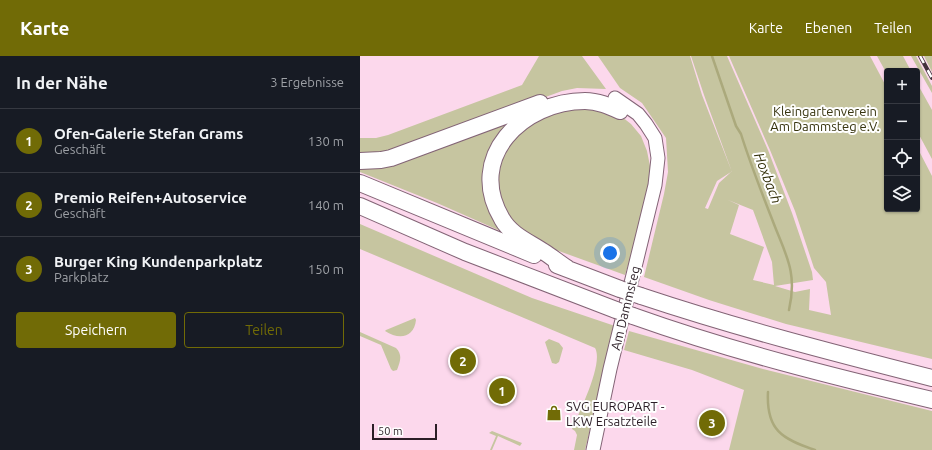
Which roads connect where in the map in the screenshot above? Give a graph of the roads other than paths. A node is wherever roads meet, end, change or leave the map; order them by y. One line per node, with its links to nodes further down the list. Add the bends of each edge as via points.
1 (618, 105): 2 (highway, via 604,94 577,92 562,95 391,158); 5 (highway, via 586,101 561,104 533,115 508,133 494,158 490,188 494,204 502,219 526,242); 8 (main road, Am Dammsteg, via 634,122 648,143 656,165 655,185)
2 (360, 161)
3 (360, 183): 5 (highway)
4 (360, 206): 7 (highway, bridge, via 465,252 688,336)
5 (567, 268): 6 (highway, bridge, via 698,315)
6 (932, 378)
7 (932, 400)
8 (593, 450)

